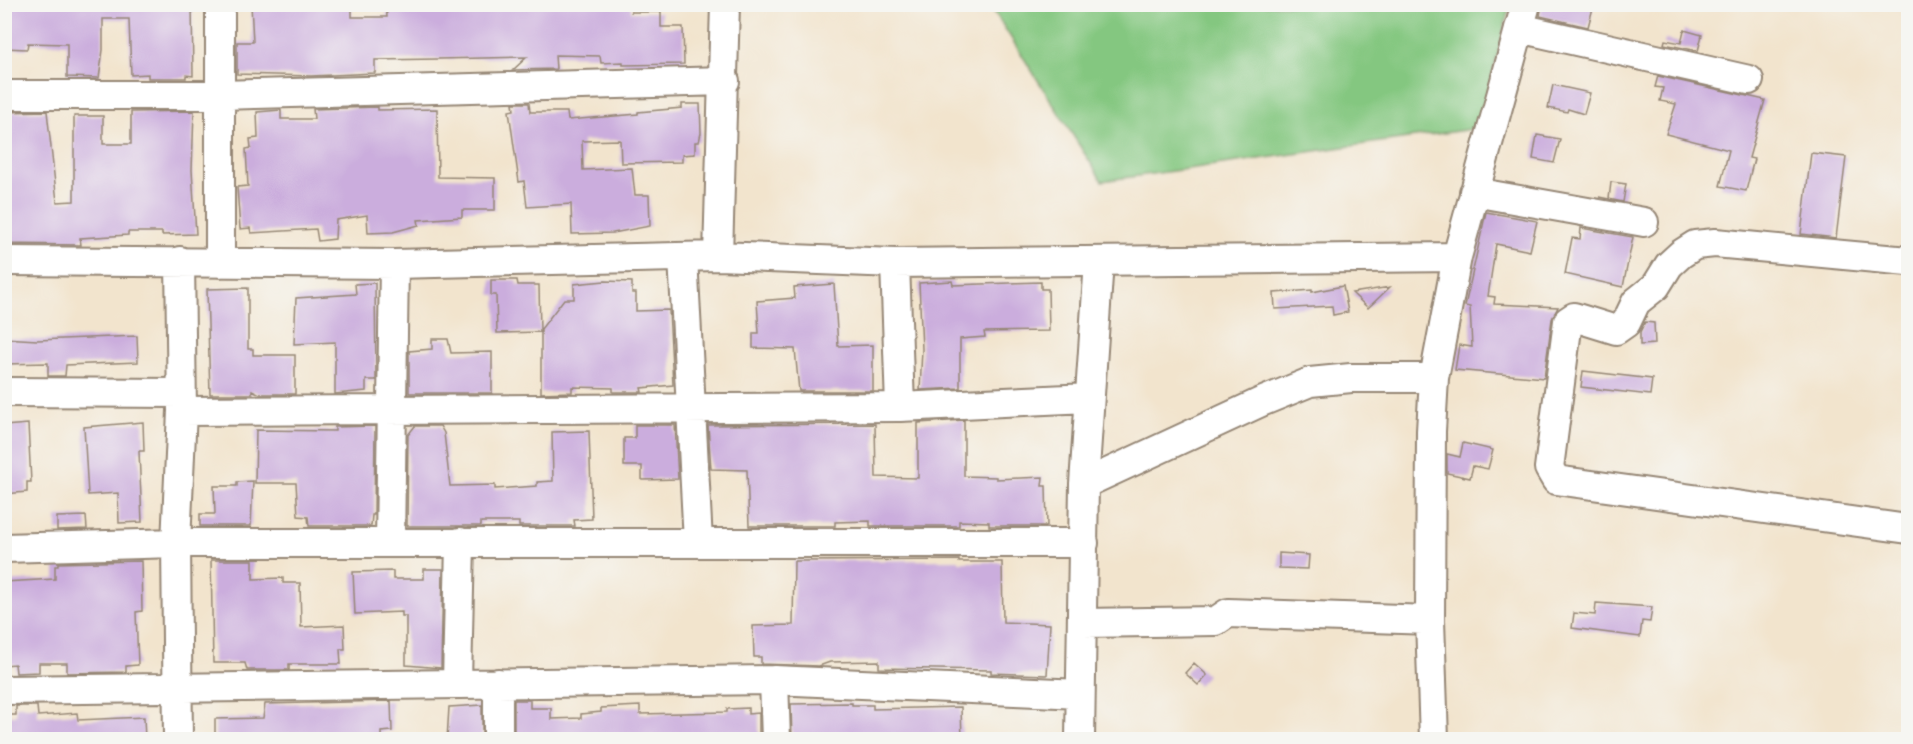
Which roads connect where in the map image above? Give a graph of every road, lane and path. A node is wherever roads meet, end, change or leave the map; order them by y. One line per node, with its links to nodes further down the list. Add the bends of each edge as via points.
1 (220, 4): 7 (street)
2 (725, 4): 5 (street)
3 (1523, 16): 4 (street); 8 (street)
4 (1749, 80)
5 (725, 81): 7 (street); 10 (street)
6 (4, 95): 7 (street)
7 (221, 95): 17 (street)
8 (1474, 192): 9 (street); 12 (street)
9 (1644, 222)
10 (718, 256): 11 (street); 18 (street)
11 (683, 257): 19 (street); 26 (street)
12 (1457, 257): 15 (street); 20 (street)
13 (4, 261): 14 (street)
14 (180, 261): 17 (street); 23 (street)
15 (1099, 261): 18 (street); 22 (street)
16 (1908, 261): 28 (street, via 1715,243 1695,245 1669,265 1656,286 1636,302 1626,323 1616,330 1574,317 1568,321 1549,468 1556,480)
17 (220, 263): 19 (street)
18 (895, 263): 24 (street)
19 (394, 264): 25 (street)
20 (1434, 378): 27 (street, via 1310,382); 35 (street)
21 (4, 392): 23 (street)
22 (1088, 398): 24 (street); 27 (street)
23 (181, 402): 25 (street); 30 (street)
24 (900, 407): 26 (street)
25 (392, 408): 26 (street); 31 (street)
26 (692, 408): 29 (street)
27 (1084, 484): 33 (street)
28 (1908, 529)
29 (698, 542): 32 (street); 33 (street)
30 (176, 543): 31 (street); 34 (street); 40 (street)
31 (390, 543): 32 (street)
32 (460, 543): 38 (street)
33 (1084, 543): 36 (street)
34 (4, 548)
35 (1430, 620): 36 (street, via 1228,613 1216,621); 47 (street)
36 (1083, 623): 42 (street)
37 (774, 680): 39 (street); 42 (street); 45 (street)
38 (457, 683): 39 (street); 40 (street)
39 (498, 683): 44 (street)
40 (177, 686): 41 (street); 43 (street)
41 (4, 690)
42 (1080, 694): 46 (street)
43 (178, 740)
44 (498, 740)
45 (777, 740)
46 (1080, 740)
47 (1434, 740)

